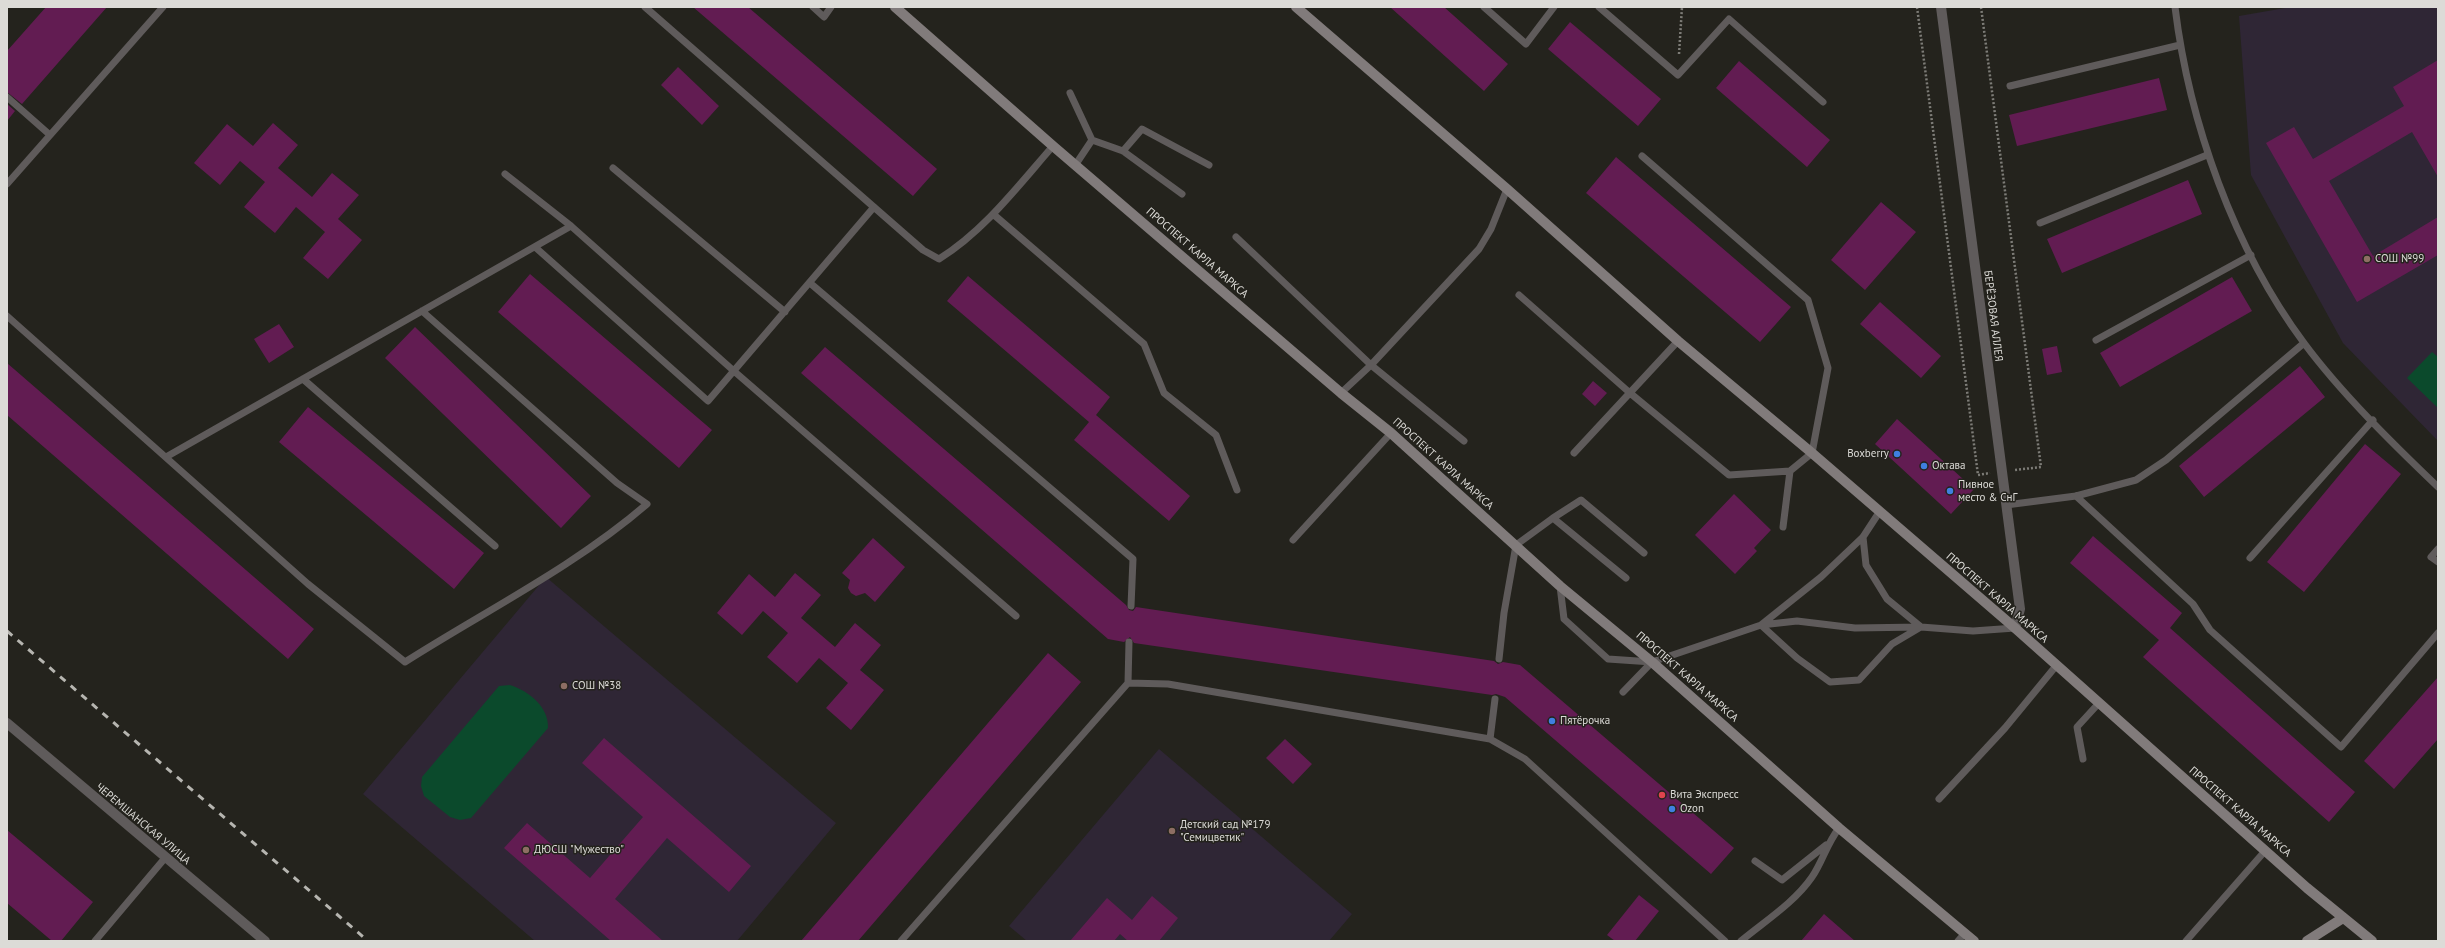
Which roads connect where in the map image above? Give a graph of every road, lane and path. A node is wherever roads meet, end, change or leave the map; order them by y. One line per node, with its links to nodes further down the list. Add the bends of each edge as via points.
1 (163, 7): 19 (lane)
2 (645, 7): 32 (lane)
3 (813, 7): 4 (lane, via 824,17)
4 (831, 7)
5 (895, 7): 21 (main road, ПРОСПЕКТ КАРЛА МАРКСА)
6 (1296, 7): 30 (main road, ПРОСПЕКТ КАРЛА МАРКСА)
7 (1484, 7): 8 (lane, via 1526,44)
8 (1554, 7)
9 (1599, 7): 14 (lane)
10 (1682, 7): 14 (path)
11 (1941, 7): 62 (street, БЕРЁЗОВАЯ АЛЛЕЯ)
12 (2175, 7): 13 (lane)
13 (2180, 45): 15 (lane); 23 (lane)
14 (1678, 75): 18 (lane, via 1729,19)
15 (2010, 86)
16 (1070, 93): 20 (lane)
17 (7, 97): 19 (lane)
18 (1823, 102)
19 (50, 134): 29 (lane)
20 (1092, 140): 22 (lane); 25 (lane)
21 (1053, 146): 25 (main road, ПРОСПЕКТ КАРЛА МАРКСА); 33 (lane)
22 (1123, 151): 26 (lane, via 1142,129); 31 (lane)
23 (2208, 155): 34 (lane); 38 (lane)
24 (1642, 156): 55 (lane, via 1808,300 1828,368)
25 (1076, 164): 50 (main road, ПРОСПЕКТ КАРЛА МАРКСА)
26 (1210, 165)
27 (613, 168): 42 (lane)
28 (505, 174): 35 (lane)
29 (7, 184)
30 (1507, 189): 45 (main road, ПРОСПЕКТ КАРЛА МАРКСА); 47 (lane, via 1497,216 1479,249)
31 (1182, 194)
32 (874, 207): 33 (lane, via 923,250 939,259 955,249); 39 (lane)
33 (993, 214): 60 (lane, via 1144,344 1164,393 1216,435)
34 (2040, 223)
35 (571, 226): 37 (lane); 48 (lane)
36 (1236, 237): 47 (lane)
37 (535, 247): 41 (lane); 48 (lane, via 708,401)
38 (2251, 255): 44 (lane); 46 (lane, via 2271,293)
39 (810, 283): 42 (lane); 76 (lane, via 1133,558)
40 (1519, 295): 51 (lane)
41 (422, 311): 49 (lane); 57 (lane, via 617,484 647,504 627,521 558,568 405,662 308,584)
42 (785, 312): 48 (lane)
43 (7, 316): 57 (lane)
44 (2096, 340)
45 (1678, 341): 51 (lane); 55 (main road, ПРОСПЕКТ КАРЛА МАРКСА)
46 (2304, 343): 52 (lane); 61 (lane, via 2166,460 2136,480)
47 (1371, 365): 50 (lane); 54 (lane)
48 (735, 372): 77 (lane)
49 (303, 379): 57 (lane); 68 (lane)
50 (1342, 393): 53 (main road, ПРОСПЕКТ КАРЛА МАРКСА)
51 (1630, 393): 56 (lane); 58 (lane, via 1728,475)
52 (2373, 420): 59 (lane); 72 (lane)
53 (1391, 433): 67 (lane); 69 (main road, ПРОСПЕКТ КАРЛА МАРКСА)
54 (1464, 441)
55 (1812, 453): 58 (lane); 63 (main road, ПРОСПЕКТ КАРЛА МАРКСА)
56 (1574, 454)
57 (166, 457)
58 (1790, 471): 65 (lane)
59 (2438, 487)
60 (1237, 490)
61 (2076, 496): 62 (lane); 81 (lane, via 2193,604 2210,630 2341,747)
62 (2006, 505): 80 (street, БЕРЁЗОВАЯ АЛЛЕЯ, via 2020,609)
63 (1880, 511): 66 (lane); 80 (main road, ПРОСПЕКТ КАРЛА МАРКСА)
64 (1553, 518): 69 (lane); 71 (lane, via 1581,500); 74 (lane)
65 (1783, 527)
66 (1863, 537): 78 (lane, via 1820,578); 79 (lane, via 1866,565 1887,599)
67 (1293, 540)
68 (495, 546)
69 (1516, 546): 75 (main road, ПРОСПЕКТ КАРЛА МАРКСА); 83 (lane)
70 (2438, 549): 73 (lane, via 2431,557)
71 (1644, 553)
72 (2250, 558)
73 (2438, 562)
74 (1626, 578)
75 (1560, 586): 84 (main road, ПРОСПЕКТ КАРЛА МАРКСА); 84 (lane, via 1564,619 1608,659)
76 (1131, 606)
77 (1016, 616)
78 (1761, 625): 79 (lane, via 1797,621 1855,628); 79 (lane, via 1796,658 1830,682 1859,680 1892,644); 84 (lane)
79 (1921, 627): 80 (lane, via 1972,631)
80 (2015, 628): 85 (main road, ПРОСПЕКТ КАРЛА МАРКСА)
81 (2438, 633)
82 (1129, 642): 86 (lane)
83 (1499, 659)
84 (1652, 662): 87 (lane); 94 (main road, ПРОСПЕКТ КАРЛА МАРКСА)
85 (2056, 666): 89 (main road, ПРОСПЕКТ КАРЛА МАРКСА); 93 (lane, via 2005,728)
86 (1128, 683): 91 (lane, via 1168,684); 103 (lane)
87 (1623, 692)
88 (1495, 699): 91 (lane)
89 (2099, 704): 92 (lane, via 2077,727); 96 (main road, ПРОСПЕКТ КАРЛА МАРКСА)
90 (7, 723): 97 (street, ЧЕРЕМШАНСКАЯ УЛИЦА)
91 (1490, 739): 104 (lane, via 1525,759)
92 (2083, 758)
93 (1939, 799)
94 (1839, 828): 95 (lane); 100 (main road, ПРОСПЕКТ КАРЛА МАРКСА)
95 (1828, 843): 98 (lane, via 1782,880); 105 (lane, via 1812,876 1789,902)
96 (2265, 850): 99 (main road, ПРОСПЕКТ КАРЛА МАРКСА); 107 (lane)
97 (165, 858): 101 (lane); 102 (street, ЧЕРЕМШАНСКАЯ УЛИЦА)
98 (1755, 861)
99 (2343, 918): 108 (main road); 109 (main road, ПРОСПЕКТ КАРЛА МАРКСА)
100 (1962, 937): 106 (main road, ПРОСПЕКТ КАРЛА МАРКСА)
101 (95, 941)
102 (265, 941)
103 (901, 941)
104 (1726, 941)
105 (1741, 941)
106 (1974, 941)
107 (2186, 941)
108 (2307, 941)
109 (2372, 941)

